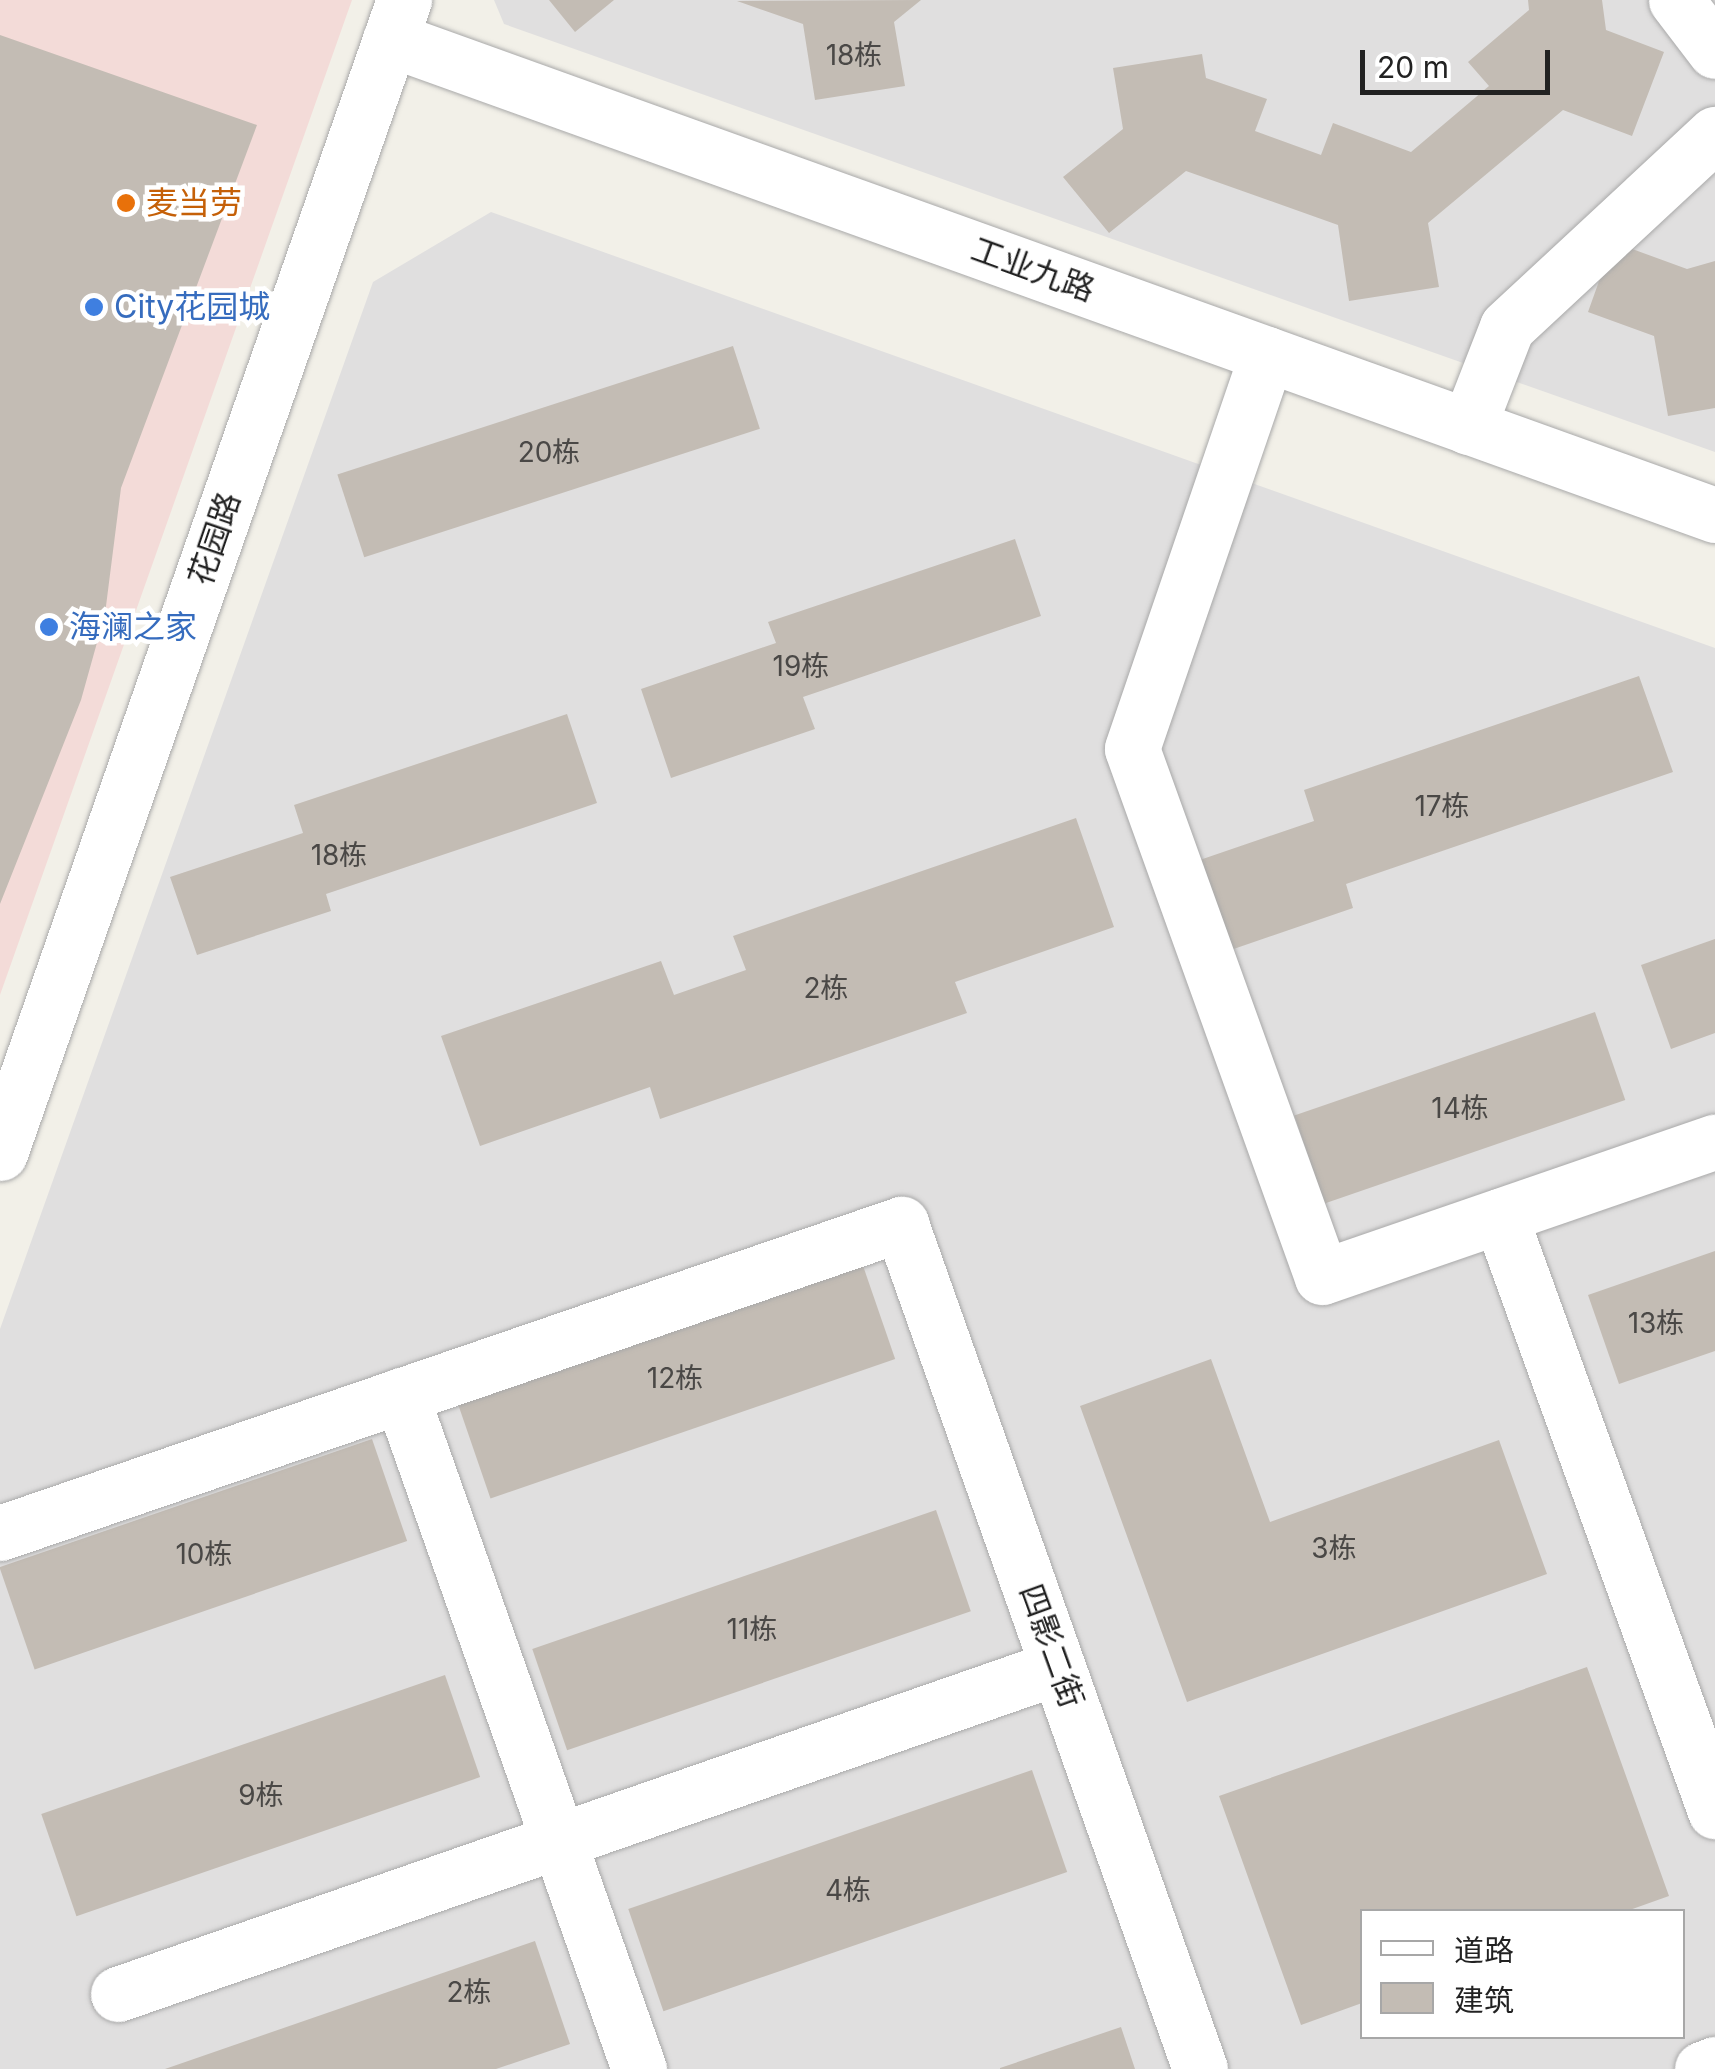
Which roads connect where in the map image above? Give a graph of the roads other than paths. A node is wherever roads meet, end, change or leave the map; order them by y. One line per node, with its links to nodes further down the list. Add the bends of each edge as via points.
1 (1676, 0): 3 (street)
2 (397, 20): 5 (street, 工业九路); 9 (street, 花园路)
3 (1715, 52)
4 (1715, 134): 6 (street, via 1507,327)
5 (1267, 354): 6 (street, 工业九路); 10 (street, via 1132,749 1322,1277)
6 (1468, 426): 7 (street, 工业九路)
7 (1715, 515)
8 (1715, 1142): 10 (street)
9 (0, 1153)
10 (1500, 1216): 14 (street)
11 (400, 1395): 12 (street); 13 (street, 四影二街, via 901,1224); 15 (street)
12 (0, 1533)
13 (1058, 1666): 15 (street); 19 (street, 四影二街)
14 (1715, 1812)
15 (558, 1842): 16 (street); 18 (street)
16 (118, 1994)
17 (1715, 2064): 20 (street)
18 (639, 2069)
19 (1200, 2069)
20 (1702, 2069)

